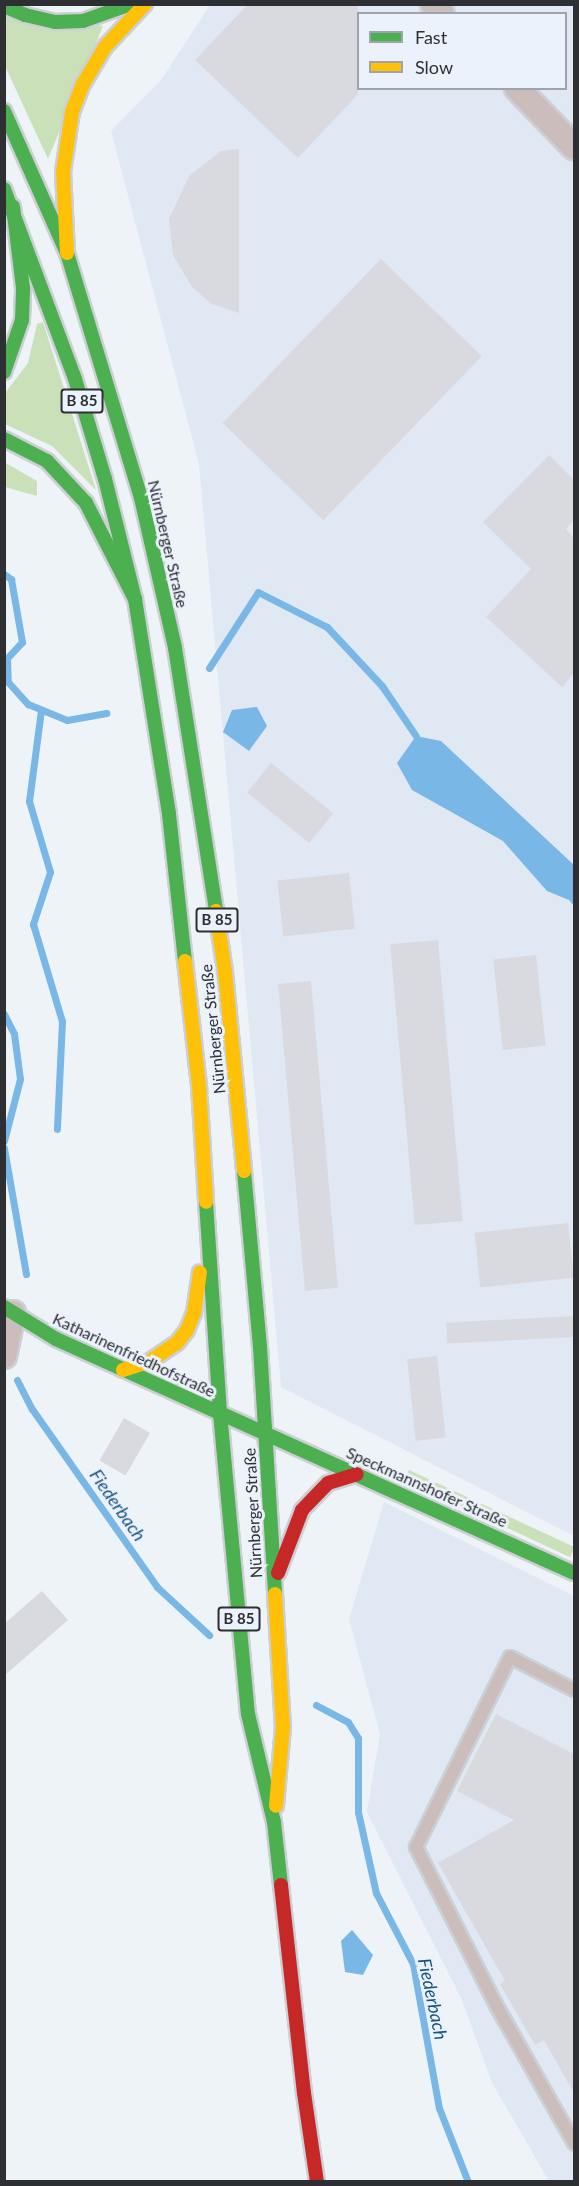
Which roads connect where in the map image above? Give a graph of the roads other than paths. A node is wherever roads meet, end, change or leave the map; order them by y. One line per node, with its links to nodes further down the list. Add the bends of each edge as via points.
1 (131, 4): 3 (main road, via 83,21 56,22)
2 (145, 4): 9 (main road, via 105,47 82,84 72,112 63,172)
3 (4, 6)
4 (519, 90): 6 (street)
5 (4, 111): 9 (main road, Nürnberger Straße / B 85)
6 (574, 147)
7 (4, 189): 8 (main road, Nürnberger Straße / B 85)
8 (13, 207): 10 (main road, via 23,288 22,320); 12 (main road, Nürnberger Straße / B 85, via 75,379)
9 (67, 253): 18 (main road, Nürnberger Straße / B 85, via 141,498 175,648 225,972)
10 (4, 372)
11 (4, 439): 12 (main road, via 47,461 68,480 91,512)
12 (135, 599): 13 (main road, Nürnberger Straße / B 85, via 171,837 199,1086)
13 (207, 1198): 16 (main road, via 194,1313 187,1330 165,1352); 17 (main road, Nürnberger Straße / B 85)
14 (9, 1310): 15 (street); 16 (main road, Katharinenfriedhofstraße, via 56,1339)
15 (4, 1356)
16 (123, 1370): 17 (main road, Katharinenfriedhofstraße)
17 (220, 1413): 18 (main road, Katharinenfriedhofstraße); 23 (main road, Nürnberger Straße / B 85, via 248,1714)
18 (265, 1433): 19 (main road, Speckmannshofer Straße); 21 (main road, Nürnberger Straße / B 85)
19 (357, 1474): 20 (main road, Speckmannshofer Straße); 21 (main road, via 328,1483 302,1510)
20 (574, 1573)
21 (274, 1590): 23 (main road, Nürnberger Straße / B 85, via 283,1726)
22 (574, 1690): 24 (lane, via 510,1657 416,1847 496,2005)
23 (274, 1822): 25 (main road, B 85)
24 (574, 2144)
25 (317, 2181)

